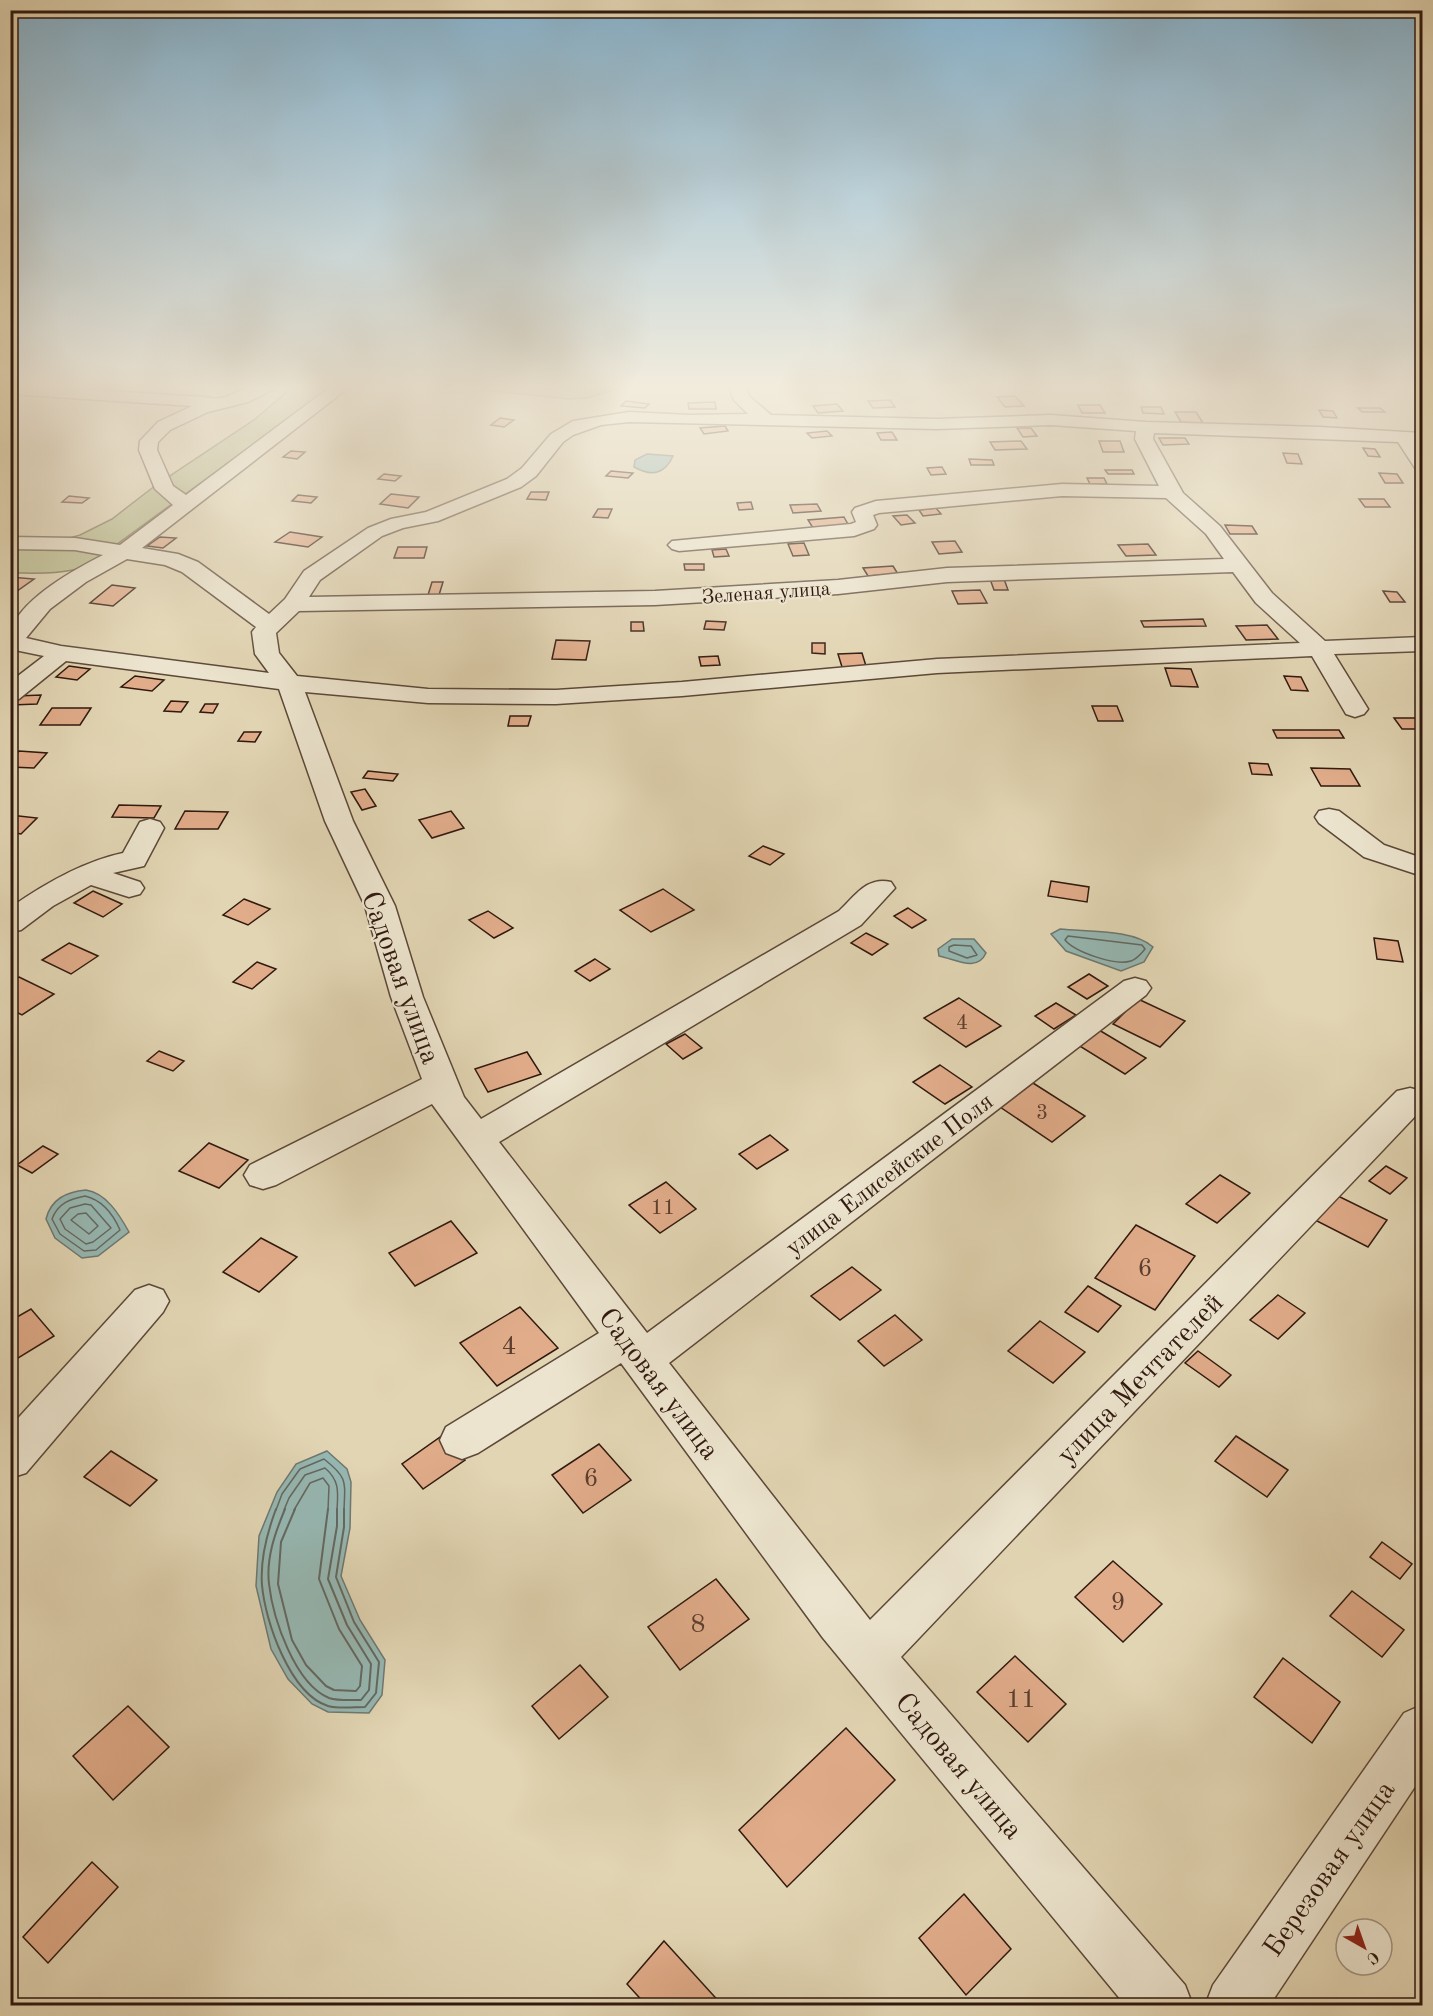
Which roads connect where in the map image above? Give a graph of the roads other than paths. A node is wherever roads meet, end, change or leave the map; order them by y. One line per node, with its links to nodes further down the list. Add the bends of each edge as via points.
1 (161, 479): 6 (street, via 165,489)
2 (221, 479): 6 (street)
3 (519, 479): 11 (street, via 431,517 375,532 312,576)
4 (1166, 479): 5 (street)
5 (1173, 493): 8 (street, via 1101,489 1032,492 876,507 862,512 867,525 854,530); 10 (street, via 1213,530)
6 (186, 506): 9 (street)
7 (10, 543): 9 (street, via 75,544)
8 (679, 545)
9 (125, 551): 12 (street, via 190,567); 13 (street, via 78,577 42,604)
10 (1237, 565): 11 (street, Зеленая улица, via 947,576 655,598); 15 (street, via 1264,598)
11 (293, 604): 12 (street)
12 (269, 625): 17 (street, Садовая улица, via 264,632 267,654)
13 (11, 642): 16 (street)
14 (1422, 644): 15 (street)
15 (1319, 648): 17 (street, via 937,666 556,697 428,696); 19 (street)
16 (60, 653): 17 (street); 18 (street)
17 (289, 683): 26 (street, Садовая улица, via 339,821 380,906 407,997)
18 (10, 694)
19 (1355, 709)
20 (1329, 817): 22 (street, via 1374,850)
21 (150, 828): 24 (street, via 132,874 104,866 42,900)
22 (1422, 867)
23 (880, 888): 28 (street, via 850,918)
24 (10, 923)
25 (1136, 988): 31 (street, улица Елисейские Поля)
26 (441, 1084): 28 (street, Садовая улица, via 448,1101); 29 (street)
27 (1410, 1100): 34 (street, улица Мечтателей)
28 (476, 1139): 31 (street, Садовая улица)
29 (263, 1175)
30 (149, 1301): 33 (street)
31 (634, 1349): 32 (street, улица Елисейские Поля); 34 (street, Садовая улица)
32 (462, 1440)
33 (10, 1459)
34 (868, 1656): 36 (street, Садовая улица)
35 (1422, 1731): 37 (street, Березовая улица)
36 (1164, 2006)
37 (1234, 2006)

